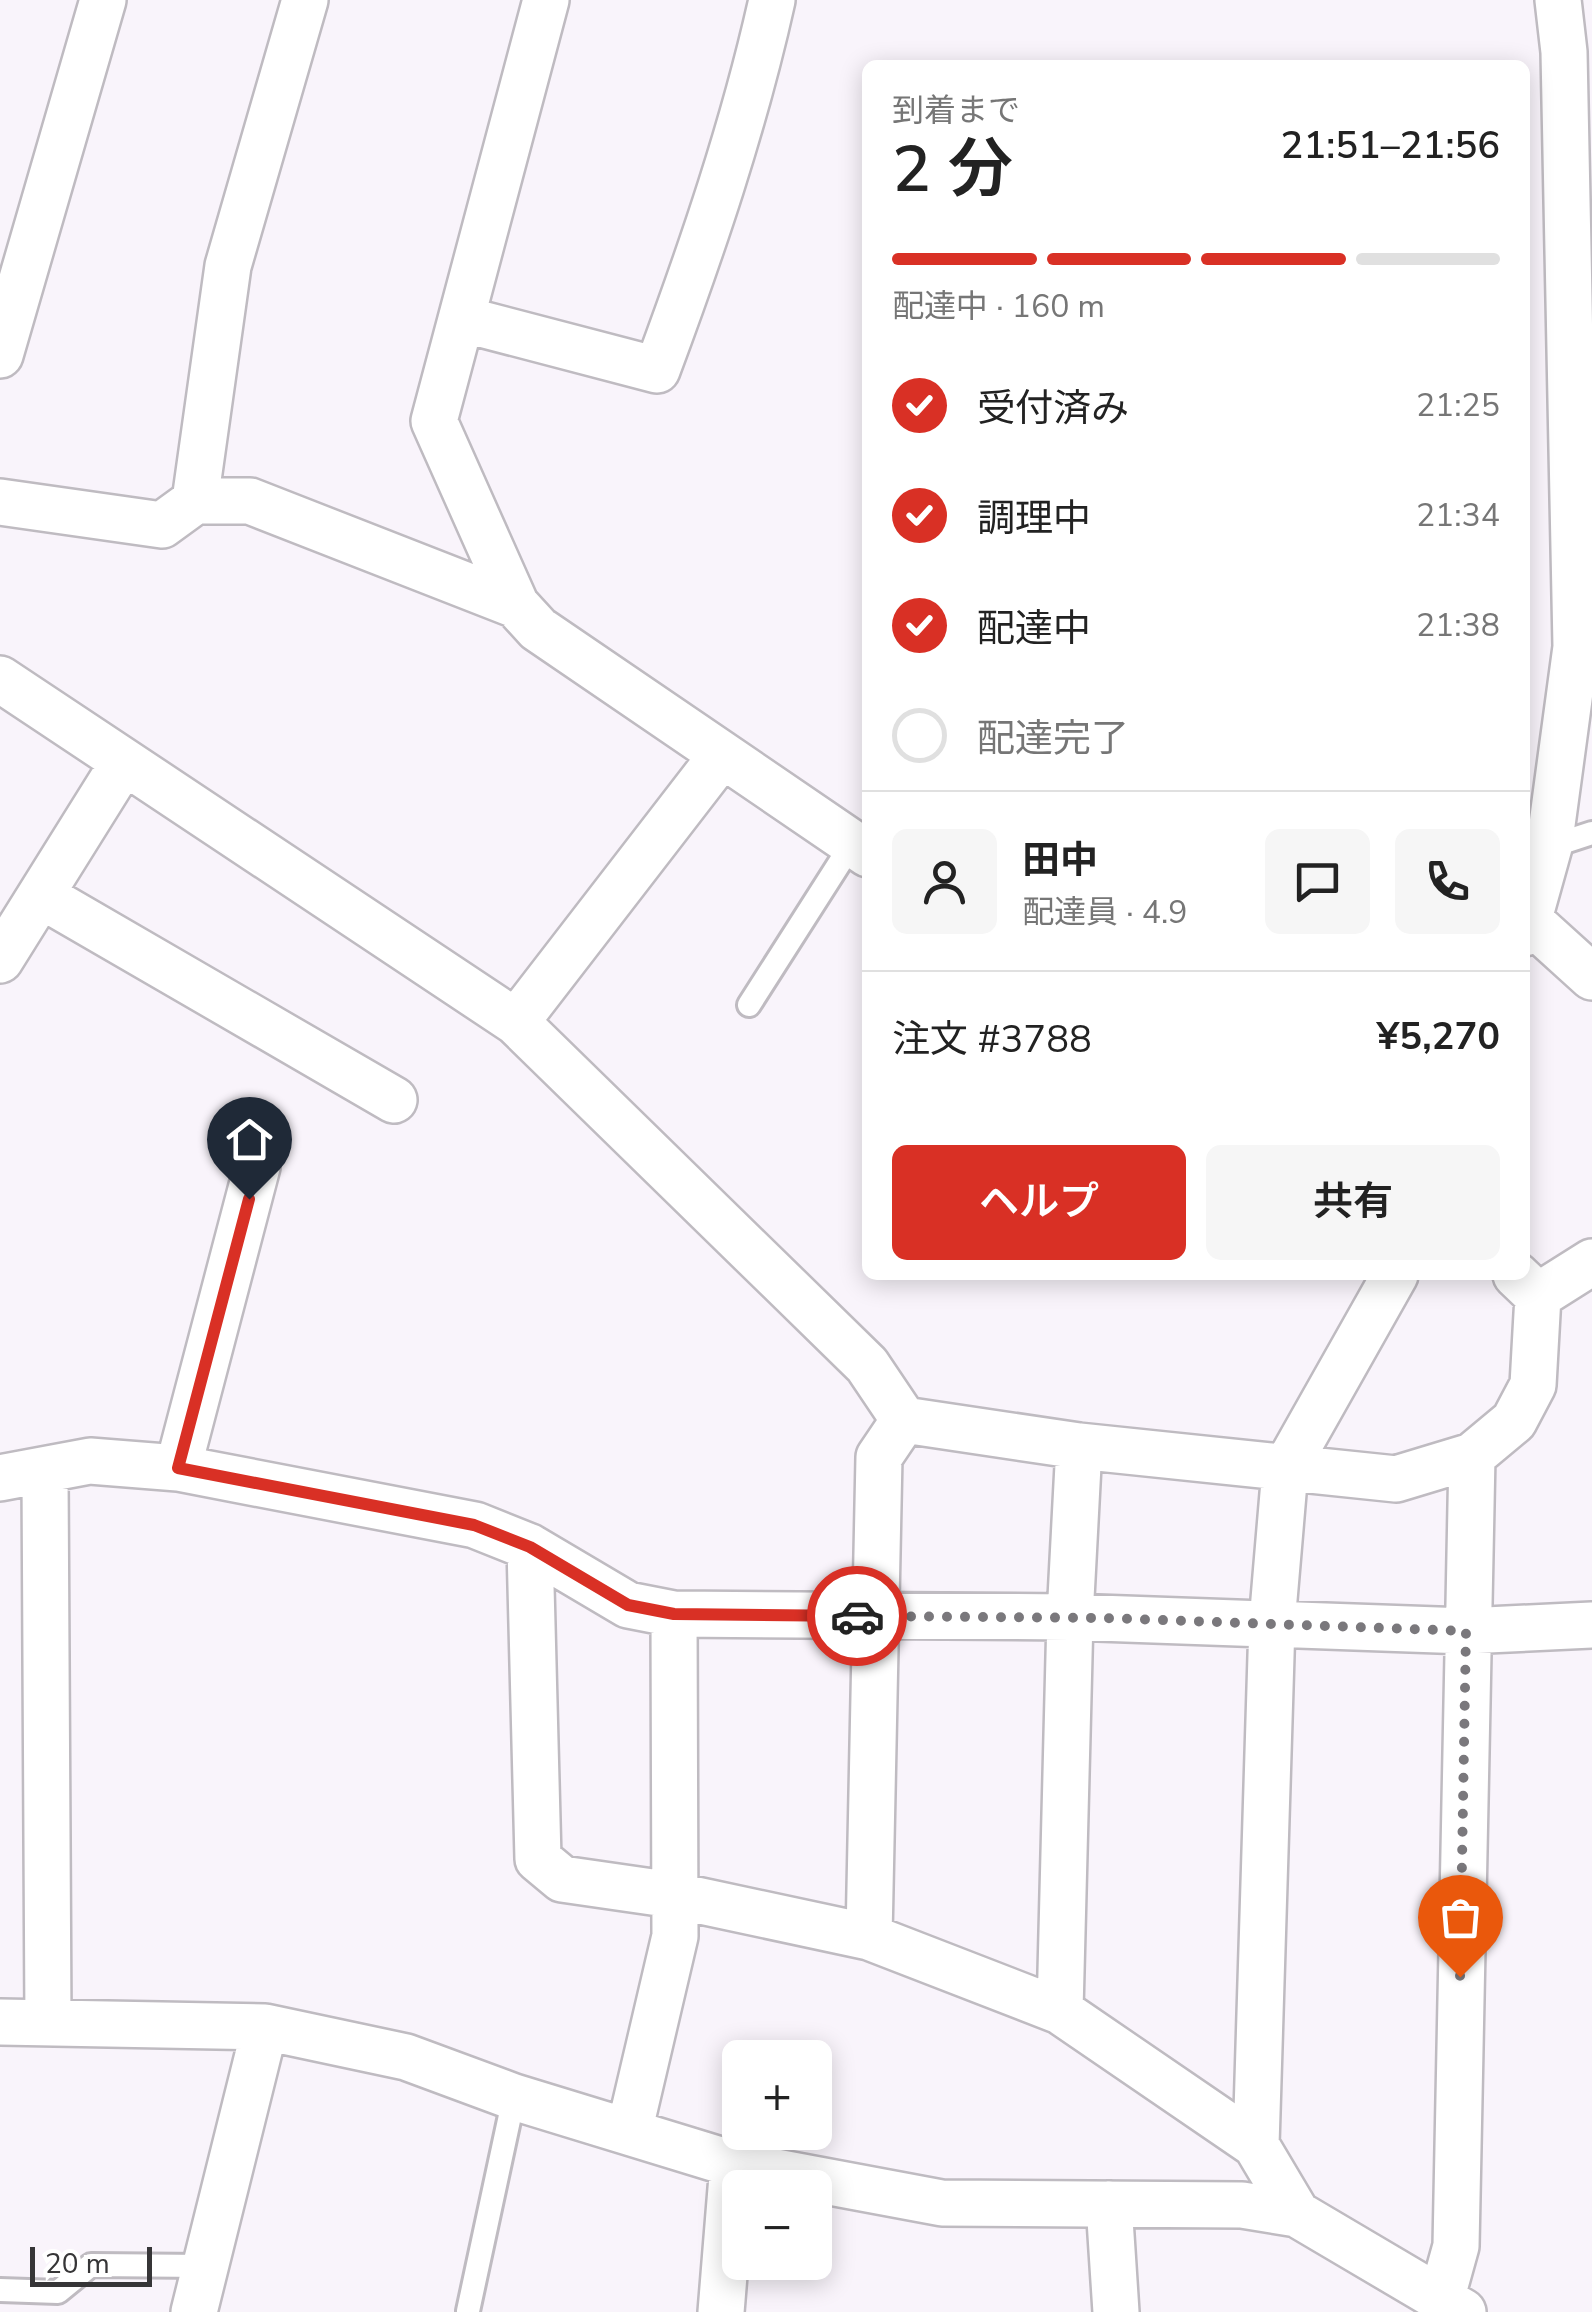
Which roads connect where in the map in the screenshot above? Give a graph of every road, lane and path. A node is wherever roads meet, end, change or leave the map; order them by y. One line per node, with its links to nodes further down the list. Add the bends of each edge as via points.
1 (103, 0): 9 (street)
2 (305, 0): 10 (street, via 228,266)
3 (546, 0): 8 (street)
4 (772, 0): 8 (street, via 696,265 657,370)
5 (1558, 0): 6 (street)
6 (1578, 50): 7 (street)
7 (1579, 149): 13 (street)
8 (462, 319): 12 (street, via 434,421)
9 (0, 356)
10 (195, 501): 11 (street, via 162,525); 12 (street, via 250,501)
11 (0, 502)
12 (516, 605): 15 (street, via 538,629)
13 (1584, 613): 19 (street)
14 (0, 679): 16 (street)
15 (722, 755): 18 (street); 26 (street)
16 (123, 763): 20 (street); 26 (street)
17 (1592, 833): 19 (lane)
18 (860, 848): 25 (lane)
19 (1550, 848): 21 (street)
20 (42, 896): 23 (street); 27 (street)
21 (1530, 917)
22 (1530, 929): 24 (street)
23 (0, 960)
24 (1587, 964)
25 (748, 1006)
26 (516, 1022): 32 (street, via 867,1366)
27 (394, 1100)
28 (258, 1167): 35 (street)
29 (1592, 1262): 31 (street)
30 (1393, 1280): 36 (street)
31 (1527, 1286): 34 (street, via 1533,1385 1514,1422)
32 (904, 1420): 33 (street); 41 (street, via 879,1458)
33 (1079, 1446): 36 (street); 42 (street)
34 (1472, 1456): 36 (street, via 1396,1479); 45 (street)
35 (178, 1468): 37 (street, via 90,1462); 39 (street, via 474,1525)
36 (1286, 1470): 43 (street)
37 (44, 1473): 38 (street); 50 (street)
38 (0, 1478)
39 (530, 1547): 40 (street, via 628,1605); 46 (street, via 538,1860 562,1879)
40 (674, 1614): 41 (street); 46 (street)
41 (873, 1616): 42 (street); 47 (street)
42 (1070, 1617): 43 (street); 48 (street)
43 (1272, 1622): 45 (street); 54 (street)
44 (1592, 1625): 45 (street)
45 (1466, 1631): 60 (street)
46 (672, 1895): 47 (street); 53 (street, via 675,1936)
47 (869, 1937): 48 (street)
48 (1060, 2012): 54 (street)
49 (0, 2022): 50 (street)
50 (48, 2022): 51 (street)
51 (265, 2028): 52 (street, via 406,2057); 58 (street)
52 (514, 2097): 53 (street); 61 (lane)
53 (629, 2132): 55 (street)
54 (1256, 2144): 57 (street)
55 (733, 2164): 56 (street, via 942,2203); 63 (street)
56 (1110, 2204): 57 (street, via 1242,2206); 64 (street)
57 (1297, 2214): 60 (street)
58 (206, 2266): 59 (lane, via 90,2265 58,2292); 62 (street)
59 (0, 2290)
60 (1452, 2306)
61 (468, 2310)
62 (194, 2312)
63 (721, 2312)
64 (1116, 2312)

